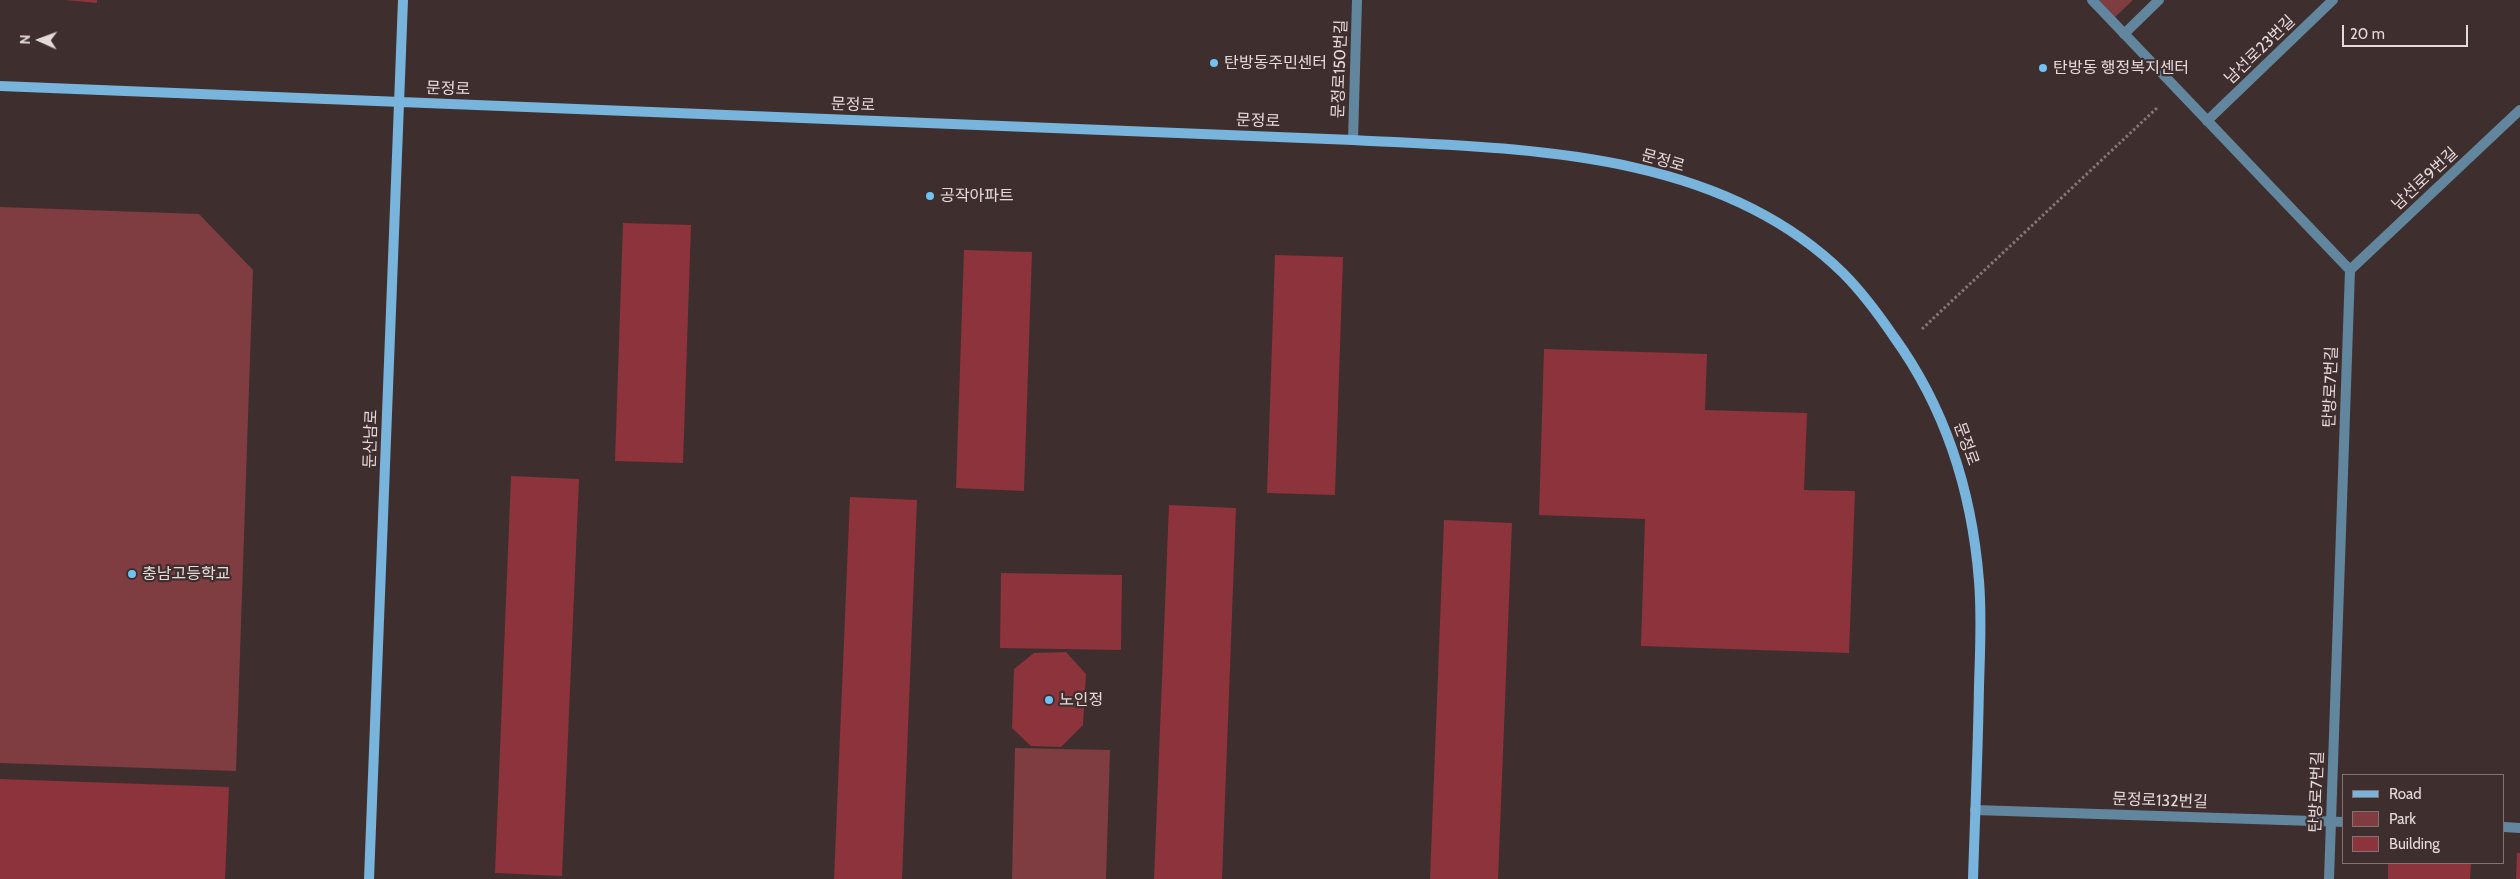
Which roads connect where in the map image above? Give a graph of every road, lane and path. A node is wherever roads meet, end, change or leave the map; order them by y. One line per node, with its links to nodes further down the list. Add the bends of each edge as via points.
1 (403, 0): 9 (main road, 둔산남로)
2 (1357, 0): 12 (street, 문정로150번길)
3 (2092, 0): 6 (street)
4 (2159, 0): 6 (street)
5 (2333, 0): 11 (street, 남선로23번길)
6 (2124, 34): 8 (street)
7 (0, 86): 9 (main road, 문정로)
8 (2176, 90): 11 (street); 14 (path)
9 (399, 102): 12 (main road, 문정로); 20 (main road, 둔산남로)
10 (2520, 110): 13 (street, 남선로9번길)
11 (2207, 121): 13 (street)
12 (1353, 140): 14 (main road, 문정로, via 1563,154 1620,164 1718,194 1760,213 1799,238 1842,273)
13 (2350, 270): 16 (street, 탄방로7번길)
14 (1902, 347): 15 (main road, 문정로, via 1929,391 1946,432 1963,479 1973,533 1980,624)
15 (1975, 810): 16 (street, 문정로132번길); 21 (main road, 문정로)
16 (2332, 821): 17 (street, 문정로132번길); 22 (street, 탄방로7번길)
17 (2342, 822)
18 (2505, 827): 19 (street)
19 (2520, 828)
20 (369, 879)
21 (1973, 879)
22 (2330, 879)

